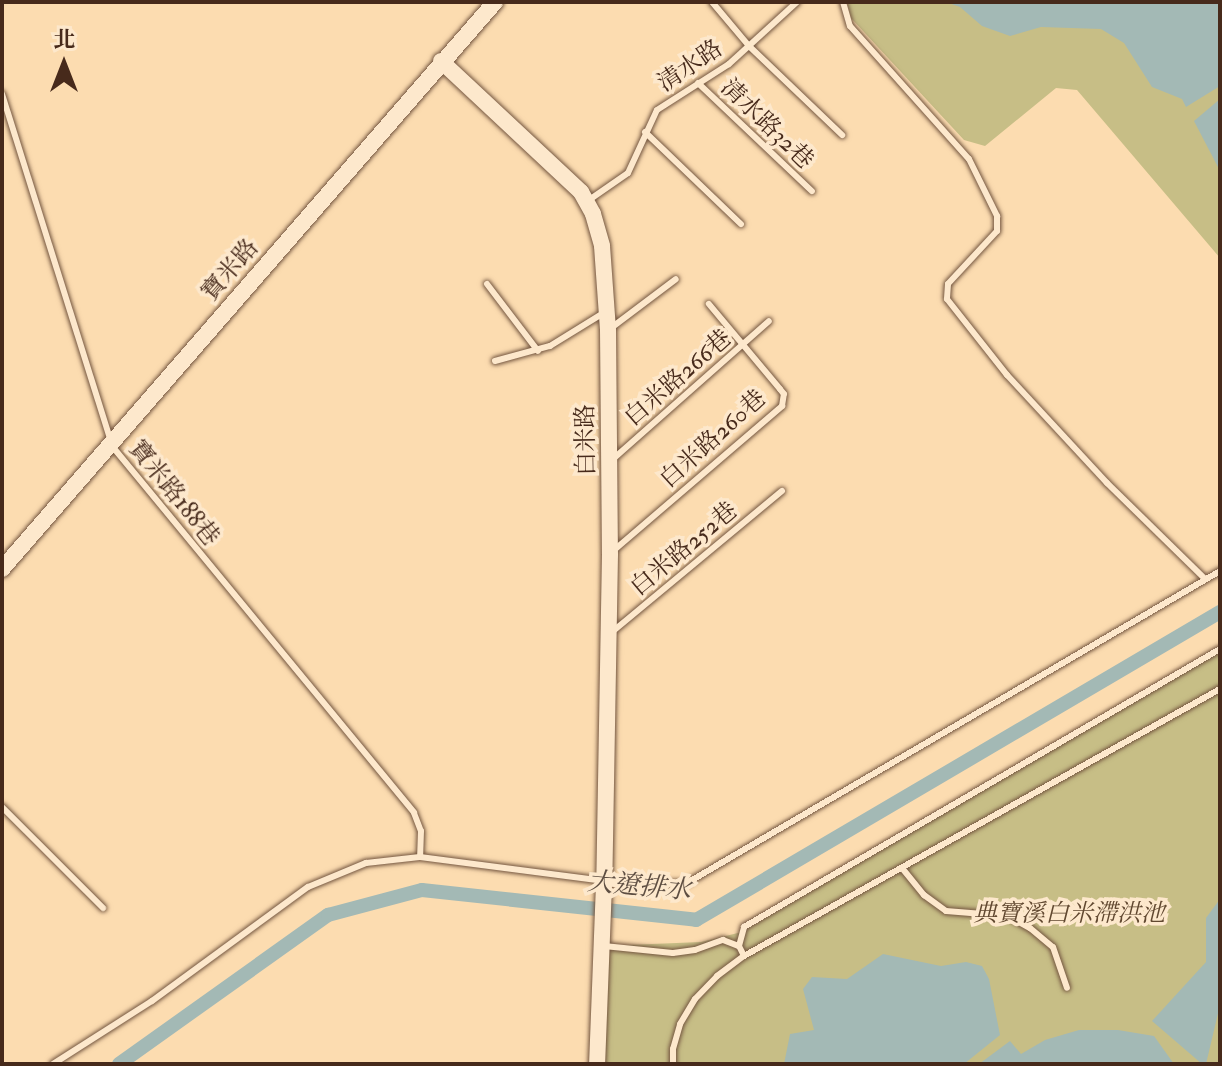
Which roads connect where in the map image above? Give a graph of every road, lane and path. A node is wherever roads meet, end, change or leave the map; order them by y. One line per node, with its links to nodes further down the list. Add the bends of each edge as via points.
1 (495, 2): 6 (street, 寶米路)
2 (712, 2): 5 (lane)
3 (797, 2): 5 (lane, 清水路)
4 (843, 2): 29 (lane, via 850,26 969,159 997,216 997,231 948,284 947,299 1037,408)
5 (749, 46): 7 (lane, 清水路); 10 (lane)
6 (441, 61): 12 (street, 白米路, via 558,169); 23 (street, 寶米路)
7 (698, 83): 9 (lane, 清水路, via 667,101); 11 (lane, 清水路32巷)
8 (2, 94): 23 (lane, 寶米路188巷)
9 (645, 132): 12 (lane, 清水路, via 628,173); 13 (lane)
10 (842, 135)
11 (812, 191)
12 (586, 202): 17 (street, 白米路, via 602,246)
13 (741, 224)
14 (676, 279): 19 (lane)
15 (487, 284): 21 (lane)
16 (709, 304): 20 (lane, 白米路260巷)
17 (608, 311): 19 (street, 白米路); 21 (lane)
18 (769, 321): 20 (lane, 白米路266巷)
19 (608, 330): 24 (street, 白米路)
20 (743, 344): 24 (lane, 白米路266巷); 26 (lane, 白米路260巷, via 784,394 782,406)
21 (538, 351): 22 (lane)
22 (495, 361)
23 (112, 446): 27 (street, 寶米路); 34 (lane, 寶米路188巷, via 414,813 421,831)
24 (610, 461): 26 (street, 白米路)
25 (782, 491): 30 (lane, 白米路252巷)
26 (610, 554): 30 (street, 白米路)
27 (2, 569)
28 (1220, 571): 29 (lane)
29 (1205, 579): 36 (lane, via 702,876 665,887)
30 (609, 634): 36 (street, 白米路)
31 (1220, 649): 39 (lane, via 744,927)
32 (1220, 689): 35 (lane)
33 (2, 807): 37 (lane)
34 (420, 857): 36 (lane); 42 (lane, via 366,863 308,887 152,1001)
35 (902, 868): 40 (lane); 41 (lane, via 946,911 1008,916 1030,928 1053,947)
36 (604, 882): 38 (street, 白米路)
37 (103, 908)
38 (601, 942): 39 (lane, via 673,953 723,940); 43 (street)
39 (739, 946): 40 (lane)
40 (744, 956): 44 (lane, via 695,999 680,1024)
41 (1067, 988)
42 (53, 1064)
43 (597, 1064)
44 (673, 1064)

